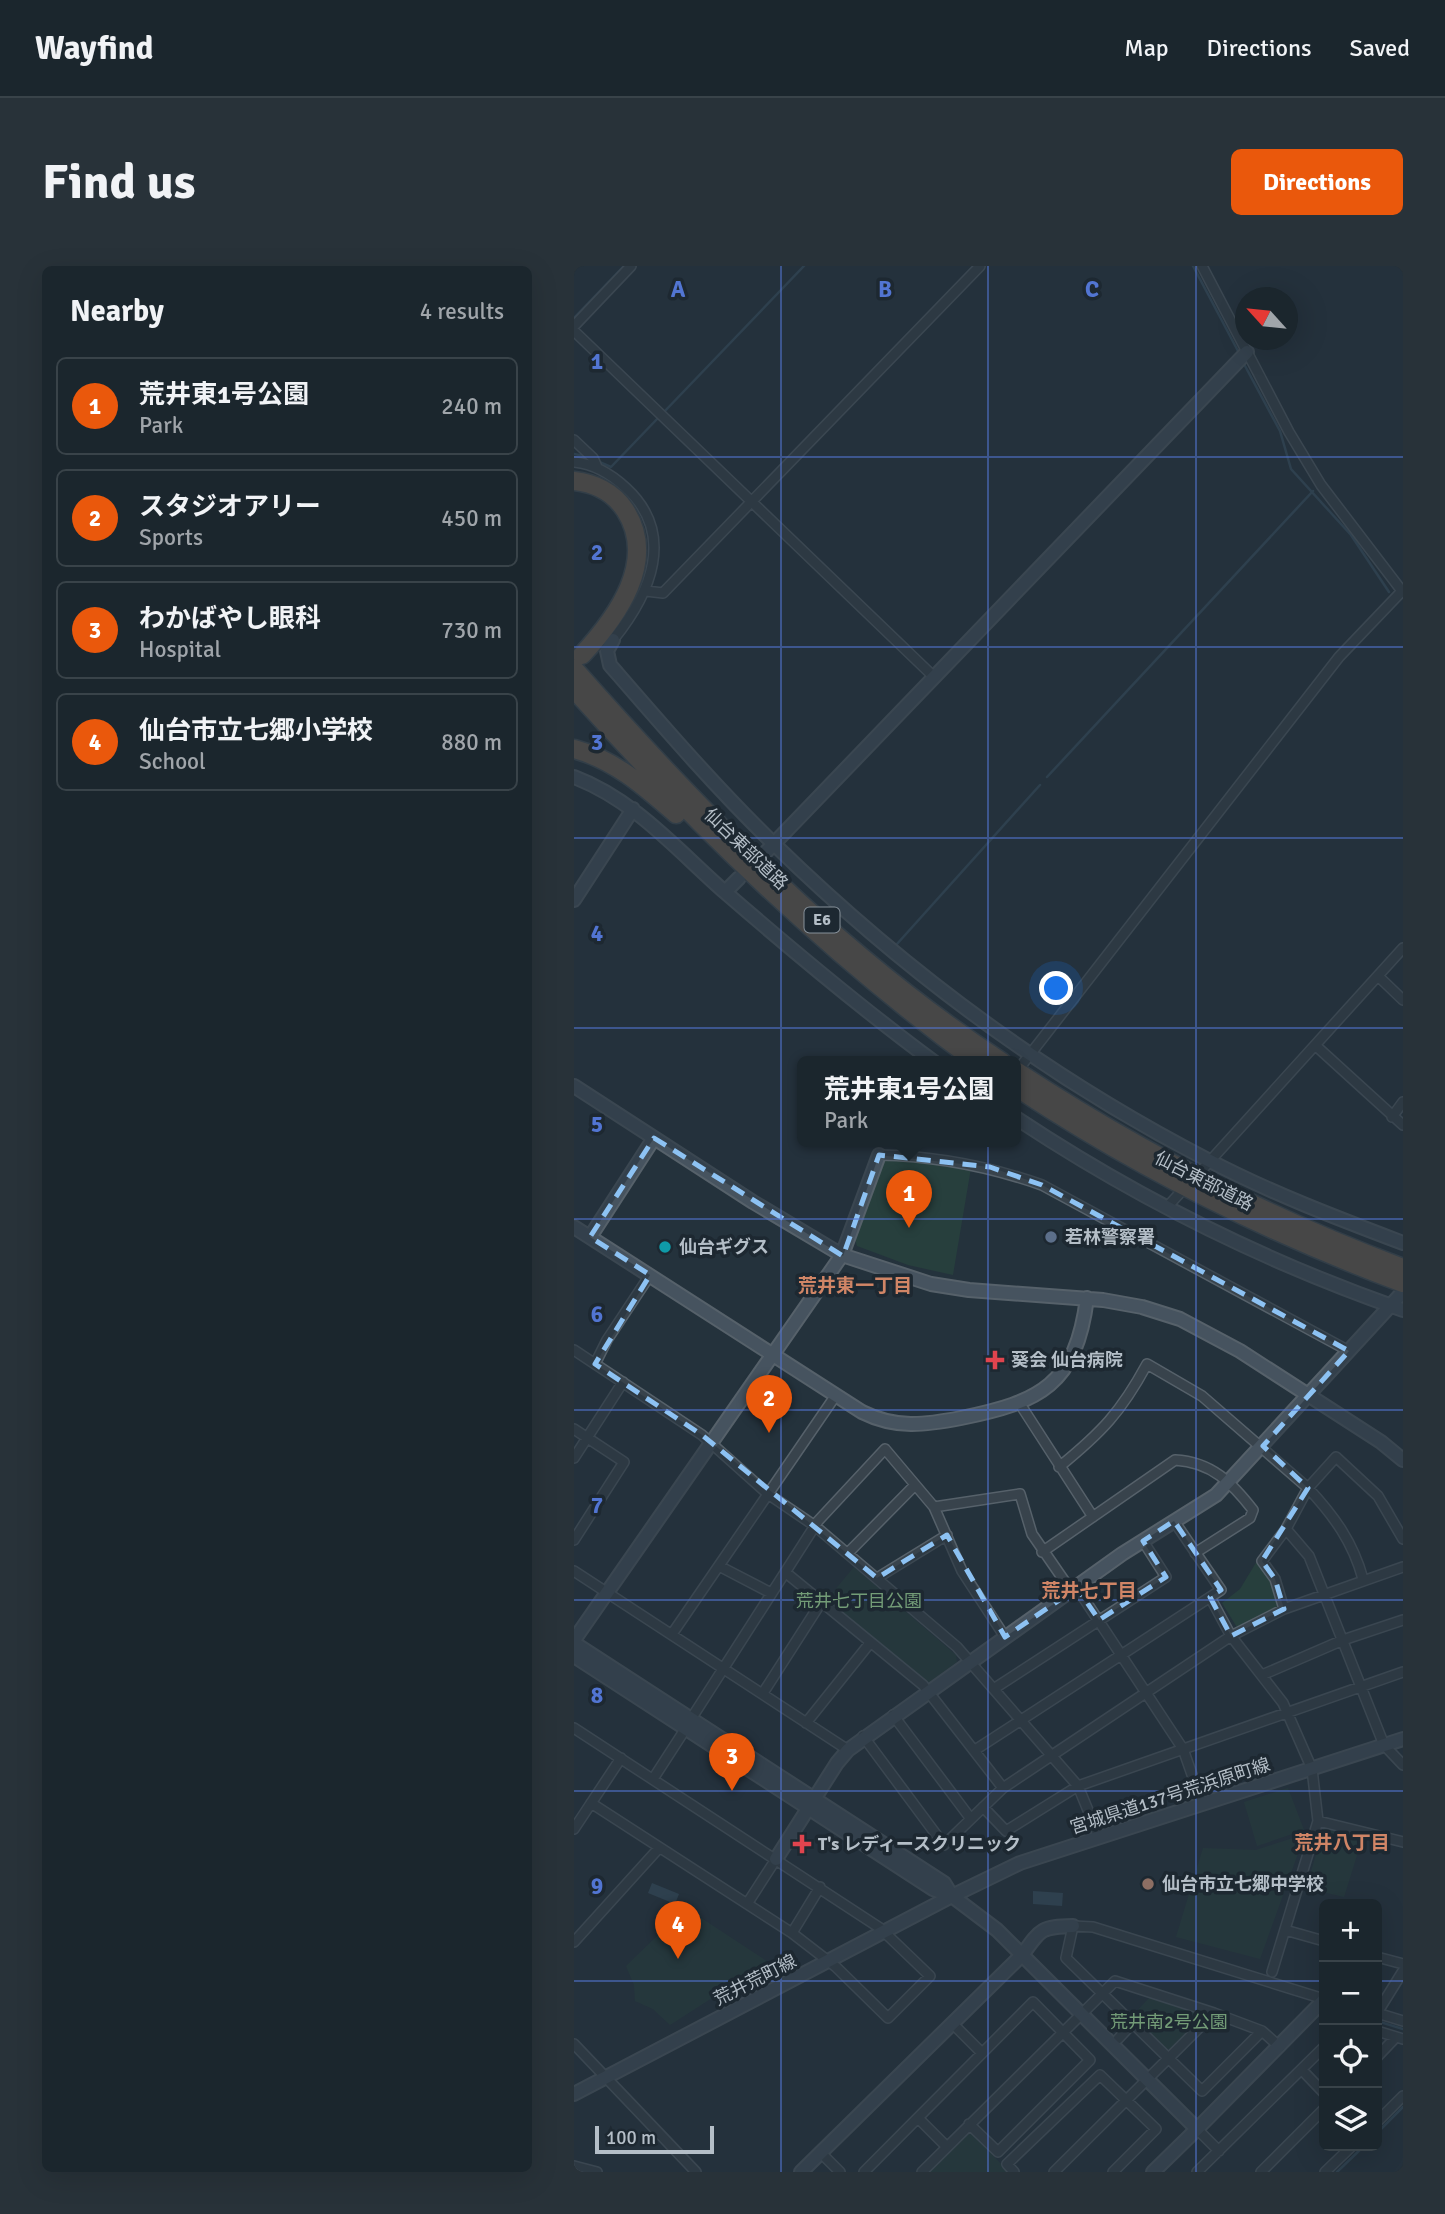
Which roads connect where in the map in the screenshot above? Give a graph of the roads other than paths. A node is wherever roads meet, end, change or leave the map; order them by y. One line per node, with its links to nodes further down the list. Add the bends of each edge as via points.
1 (631, 266): 4 (street)
2 (979, 266): 11 (street)
3 (1202, 266): 5 (street)
4 (574, 328): 11 (street)
5 (1247, 352): 13 (street, via 1321,485); 16 (street)
6 (574, 440): 8 (street)
7 (574, 461): 8 (street)
8 (595, 463): 12 (street, via 646,508 654,547)
9 (574, 481): 15 (highway, via 596,486 615,498 634,526 638,548 635,573 625,596 612,619)
10 (574, 488): 15 (highway, via 612,506 625,526 630,550 617,596)
11 (751, 503): 12 (street, via 663,593); 16 (street)
12 (646, 591): 14 (street)
13 (1402, 591): 31 (street, via 1339,657)
14 (613, 640): 21 (street, via 607,650 610,665)
15 (577, 658): 34 (highway, 仙台東部道路 / E6, via 657,760 831,928 910,995)
16 (933, 676): 21 (street)
17 (574, 689): 26 (highway, 仙台東部道路 / E6, via 712,836)
18 (574, 749): 26 (highway, via 612,764 641,783 747,879)
19 (574, 776): 20 (street)
20 (633, 809): 24 (street); 25 (street)
21 (773, 844): 22 (street); 31 (street, via 917,970)
22 (763, 855)
23 (739, 878): 24 (street)
24 (725, 892): 32 (street)
25 (574, 900)
26 (822, 939): 33 (highway, 仙台東部道路 / E6)
27 (1403, 948): 28 (street)
28 (1378, 976): 29 (street); 30 (street)
29 (1403, 1000)
30 (1315, 1045): 40 (street); 45 (street)
31 (1030, 1054): 35 (street); 45 (street, via 1132,1119)
32 (927, 1056)
33 (969, 1056)
34 (994, 1056)
35 (1021, 1064)
36 (1021, 1070): 53 (highway, 仙台東部道路, via 1116,1135 1183,1172 1286,1221)
37 (574, 1086): 43 (street)
38 (1021, 1090): 55 (highway, 仙台東部道路, via 1175,1184 1279,1234)
39 (1403, 1102): 40 (street)
40 (1392, 1116): 42 (street)
41 (1021, 1121): 48 (street)
42 (1403, 1125)
43 (654, 1138): 50 (street); 52 (street)
44 (879, 1155): 52 (street); 60 (street, via 921,1156 990,1167 1042,1185)
45 (1210, 1161): 46 (street); 51 (street)
46 (1201, 1171)
47 (1180, 1194): 48 (street)
48 (1168, 1206): 58 (street, via 1275,1259)
49 (574, 1227): 50 (street)
50 (590, 1237): 54 (street)
51 (1403, 1243)
52 (842, 1255): 57 (street, via 931,1284); 61 (street)
53 (1403, 1268)
54 (650, 1275): 61 (street); 62 (street)
55 (1403, 1283)
56 (1403, 1292): 58 (street)
57 (1087, 1298): 65 (street, via 1142,1307 1194,1324); 66 (street, via 1080,1337 1069,1362 1045,1389)
58 (1397, 1308): 60 (street)
59 (574, 1350): 62 (street)
60 (1349, 1351): 65 (street)
61 (773, 1355): 64 (street); 69 (street)
62 (595, 1364): 63 (street)
63 (623, 1382): 68 (street); 69 (street)
64 (836, 1395): 66 (street, via 875,1419 909,1426); 77 (street)
65 (1308, 1395): 70 (street); 72 (street)
66 (1020, 1404): 73 (street)
67 (574, 1429): 68 (street)
68 (587, 1437): 71 (street); 85 (street, via 624,1462)
69 (711, 1444): 77 (street); 97 (street)
70 (1263, 1446): 73 (street, via 1202,1396 1147,1364 1118,1413); 74 (street); 76 (street)
71 (574, 1458)
72 (1403, 1460)
73 (1059, 1467): 79 (street)
74 (1230, 1481): 79 (street, via 1175,1460); 80 (street); 89 (street, via 1253,1510 1250,1518)
75 (915, 1485): 78 (street); 81 (street, via 885,1449); 88 (street)
76 (1308, 1488): 82 (street); 84 (street, via 1336,1457 1378,1496); 95 (street, via 1335,1516)
77 (768, 1494): 81 (street); 90 (street)
78 (934, 1507): 83 (street); 87 (street, via 1020,1494)
79 (1093, 1517): 87 (street)
80 (1174, 1521): 86 (street); 89 (street)
81 (815, 1526): 88 (street); 93 (street)
82 (1286, 1529): 99 (street, via 1309,1556); 102 (street, via 1262,1561 1275,1579)
83 (947, 1535): 94 (street); 107 (street, via 962,1570)
84 (1403, 1539)
85 (574, 1540)
86 (1143, 1541): 96 (street); 103 (street, via 1166,1577)
87 (1042, 1552): 96 (street)
88 (848, 1553): 94 (street)
89 (1195, 1553): 100 (street, via 1221,1590)
90 (719, 1566): 98 (street); 105 (street)
91 (1403, 1567): 95 (street)
92 (574, 1571): 97 (street)
93 (785, 1572): 98 (street); 101 (street)
94 (877, 1578): 113 (street)
95 (1363, 1579): 99 (street)
96 (1074, 1590): 103 (street); 107 (street)
97 (607, 1593): 105 (street); 109 (street)
98 (772, 1593): 114 (street)
99 (1324, 1594): 102 (street); 108 (street)
100 (1210, 1597): 106 (street); 111 (street)
101 (822, 1601): 110 (street); 121 (street)
102 (1284, 1609): 106 (street)
103 (1099, 1620): 111 (street); 118 (street)
104 (1403, 1620): 108 (street)
105 (672, 1634): 114 (street)
106 (1231, 1636): 116 (street); 120 (street)
107 (1005, 1637): 113 (street)
108 (1343, 1640): 116 (street); 117 (street)
109 (574, 1641): 126 (street)
110 (870, 1643): 119 (street); 125 (street)
111 (1122, 1654): 120 (street); 124 (street)
112 (574, 1656): 126 (street)
113 (970, 1661): 118 (street); 119 (street)
114 (724, 1668): 121 (street); 126 (street)
115 (1403, 1672): 117 (street)
116 (1262, 1675): 122 (street)
117 (1361, 1685): 122 (street); 130 (street)
118 (995, 1688): 124 (street)
119 (927, 1690): 123 (street); 133 (street)
120 (1147, 1691): 131 (street); 134 (street)
121 (763, 1693): 125 (street)
122 (1287, 1712): 131 (street); 137 (street)
123 (893, 1715): 128 (street); 145 (street)
124 (1021, 1718): 133 (street); 134 (street)
125 (806, 1723): 132 (street)
126 (689, 1724): 138 (street); 142 (street)
127 (575, 1731): 135 (street)
128 (863, 1736): 132 (street); 145 (street, via 944,1845)
129 (1403, 1739): 130 (street, 宮城県道137号荒浜原町線)
130 (1384, 1745): 136 (street); 137 (street, 宮城県道137号荒浜原町線)
131 (1183, 1749): 139 (street); 143 (street)
132 (848, 1750): 142 (street)
133 (975, 1750): 140 (street)
134 (1052, 1755): 139 (street); 140 (street)
135 (621, 1758): 138 (street); 141 (street)
136 (1403, 1765)
137 (1312, 1769): 143 (street, 宮城県道137号荒浜原町線); 146 (street)
138 (653, 1779): 151 (street)
139 (1078, 1786): 144 (street, via 1006,1831); 148 (street)
140 (1003, 1788): 144 (street)
141 (591, 1802): 147 (street); 150 (street)
142 (812, 1803): 151 (street); 153 (street, via 933,1889)
143 (1202, 1803): 148 (street, 宮城県道137号荒浜原町線)
144 (983, 1807): 145 (street)
145 (971, 1819)
146 (1318, 1821): 149 (street); 156 (street)
147 (574, 1829)
148 (1099, 1837): 153 (street, 宮城県道137号荒浜原町線, via 1020,1863)
149 (1403, 1842)
150 (659, 1848): 154 (street); 160 (street)
151 (776, 1858): 152 (street); 154 (street)
152 (820, 1887): 157 (street); 158 (street)
153 (952, 1895): 158 (street, 荒井荒町線); 161 (street)
154 (747, 1904): 157 (street)
155 (1073, 1926): 161 (street, via 1045,1927); 167 (street, via 1066,1958); 168 (street, via 1093,1927)
156 (1285, 1930): 159 (street); 165 (street)
157 (792, 1933): 163 (street)
158 (884, 1933): 163 (street, 荒井荒町線); 163 (street, via 930,1976 888,2018)
159 (1319, 1940)
160 (574, 1942)
161 (1023, 1954): 172 (street); 175 (street)
162 (1382, 1959): 164 (street)
163 (829, 1961): 189 (street, 荒井荒町線)
164 (1403, 1965)
165 (1272, 1972)
166 (1403, 1972): 170 (street)
167 (1102, 1993): 171 (street, via 1115,1981); 172 (street); 176 (street)
168 (1319, 1998)
169 (1319, 2005): 183 (street)
170 (1382, 2005)
171 (1214, 2012): 178 (street); 187 (street)
172 (1082, 2013): 177 (street); 190 (street)
173 (1382, 2015): 174 (street)
174 (1403, 2021)
175 (952, 2023): 185 (street); 203 (street)
176 (1133, 2023): 181 (street); 187 (street)
177 (1062, 2031): 185 (street, via 1033,2002); 198 (street); 198 (street, via 1090,2060 998,2152)
178 (1262, 2031): 183 (street); 187 (street, via 1202,2091)
179 (1382, 2033): 180 (street)
180 (1400, 2038): 186 (street)
181 (1118, 2039)
182 (574, 2044): 189 (street)
183 (1280, 2047): 199 (street)
184 (1319, 2052): 188 (street)
185 (982, 2053): 197 (street)
186 (1382, 2053)
187 (1169, 2059): 190 (street)
188 (1302, 2070): 191 (street); 201 (street)
189 (604, 2077): 192 (street, 荒井荒町線); 205 (street)
190 (1147, 2080): 194 (street); 199 (street)
191 (1319, 2088)
192 (574, 2094)
193 (1403, 2096): 196 (street)
194 (1127, 2101): 211 (street, via 1100,2075 1007,2164); 212 (street); 213 (street, via 1156,2129)
195 (1319, 2114): 216 (street)
196 (1382, 2117)
197 (918, 2119): 200 (street); 209 (street)
198 (969, 2124): 200 (street)
199 (1197, 2129): 201 (street); 214 (street)
200 (947, 2147): 210 (street)
201 (1219, 2151): 215 (street)
202 (1347, 2151): 217 (street)
203 (820, 2152): 207 (street); 208 (street)
204 (574, 2166): 206 (street)
205 (692, 2171)
206 (597, 2172)
207 (800, 2172)
208 (840, 2172)
209 (864, 2172)
210 (922, 2172)
211 (1014, 2172)
212 (1054, 2172)
213 (1113, 2172)
214 (1153, 2172)
215 (1197, 2172)
216 (1261, 2172)
217 (1325, 2172)

